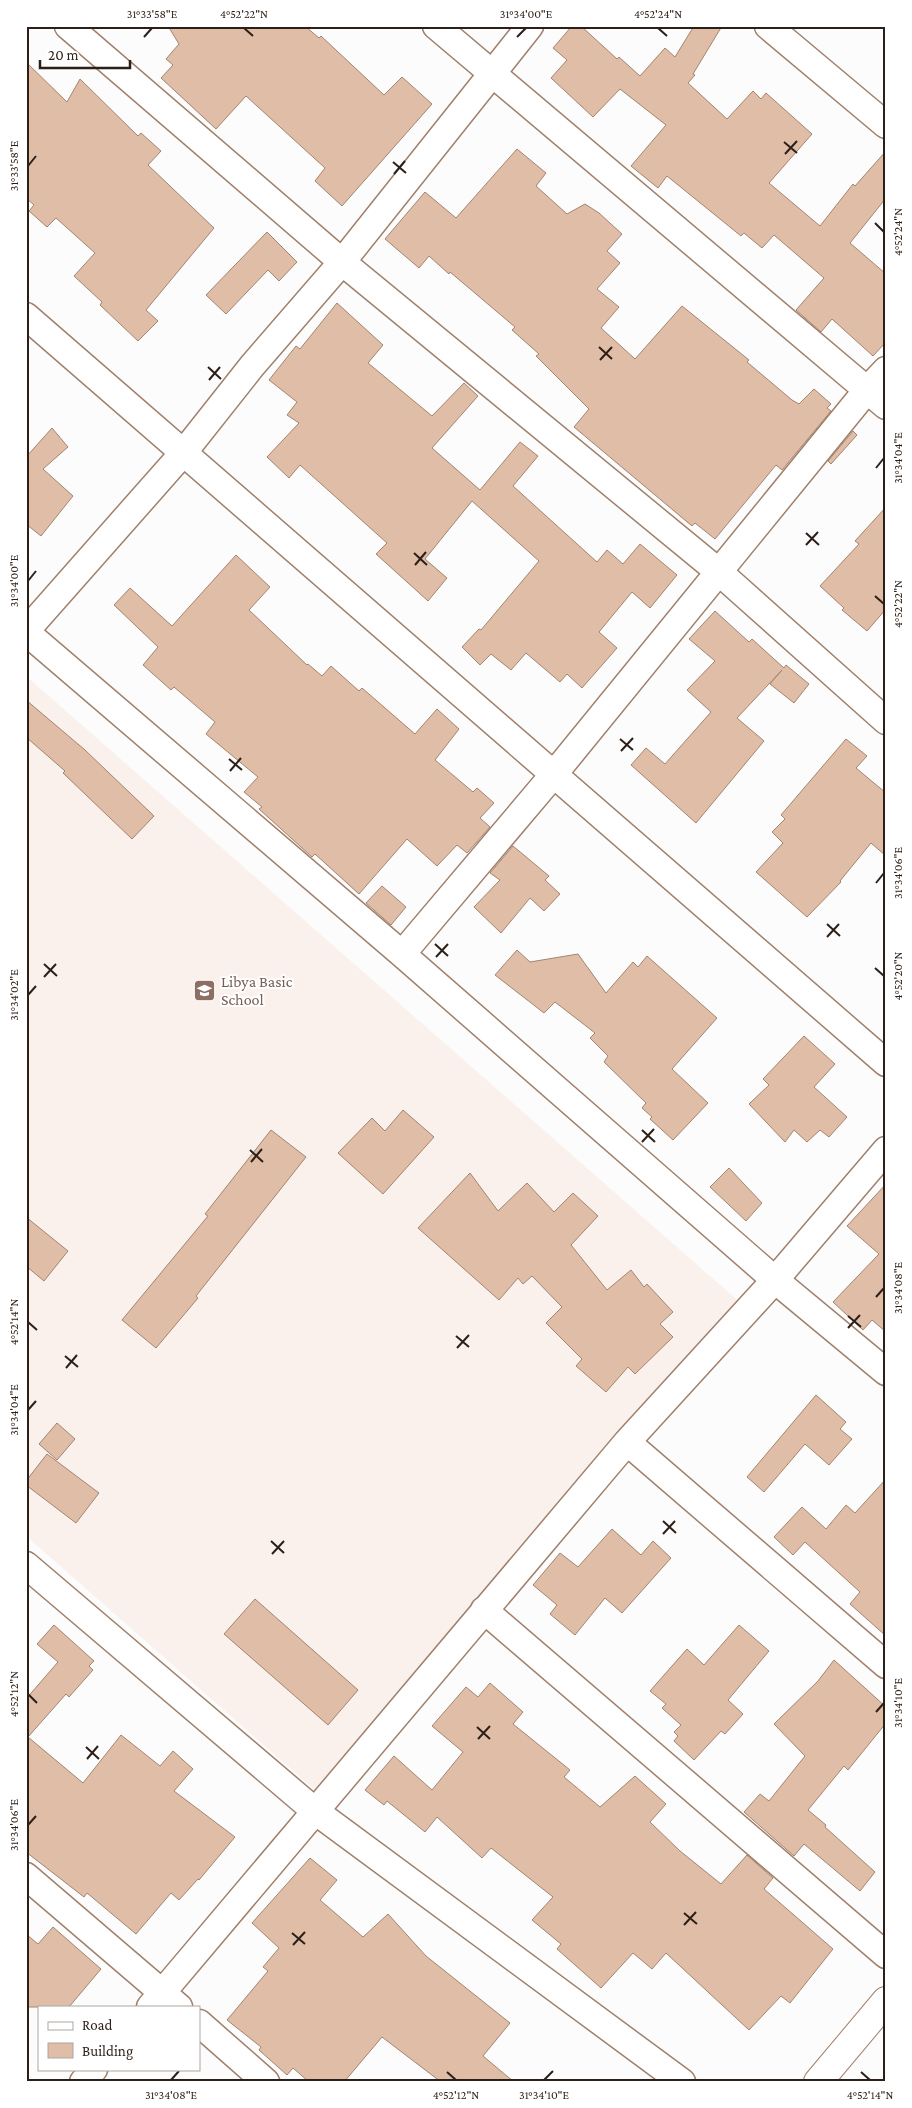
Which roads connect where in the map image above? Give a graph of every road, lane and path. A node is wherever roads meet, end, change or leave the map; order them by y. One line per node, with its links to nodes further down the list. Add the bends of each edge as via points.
1 (68, 26): 7 (street)
2 (436, 26): 5 (street)
3 (530, 26): 5 (street)
4 (768, 26): 6 (street)
5 (492, 73): 7 (street); 10 (street)
6 (886, 125)
7 (342, 262): 11 (street, via 252,366); 12 (street)
8 (26, 316): 11 (street)
9 (886, 370): 10 (street)
10 (876, 398): 12 (street)
11 (184, 452): 14 (street); 15 (street, via 26,632)
12 (719, 572): 13 (street); 14 (street)
13 (886, 721)
14 (554, 774): 15 (street); 16 (street)
15 (402, 954): 18 (street)
16 (886, 1063)
17 (886, 1150): 18 (street)
18 (775, 1280): 19 (street); 20 (street)
19 (886, 1372)
20 (627, 1442): 22 (street); 23 (street)
21 (26, 1565): 24 (street)
22 (484, 1610): 24 (street); 26 (street)
23 (886, 1665)
24 (315, 1811): 27 (street); 33 (street)
25 (26, 1876): 27 (street)
26 (886, 1955)
27 (164, 2002)
28 (886, 2002): 34 (street)
29 (200, 2025): 32 (street)
30 (93, 2070): 31 (street)
31 (83, 2082)
32 (266, 2082)
33 (682, 2082)
34 (818, 2082)

